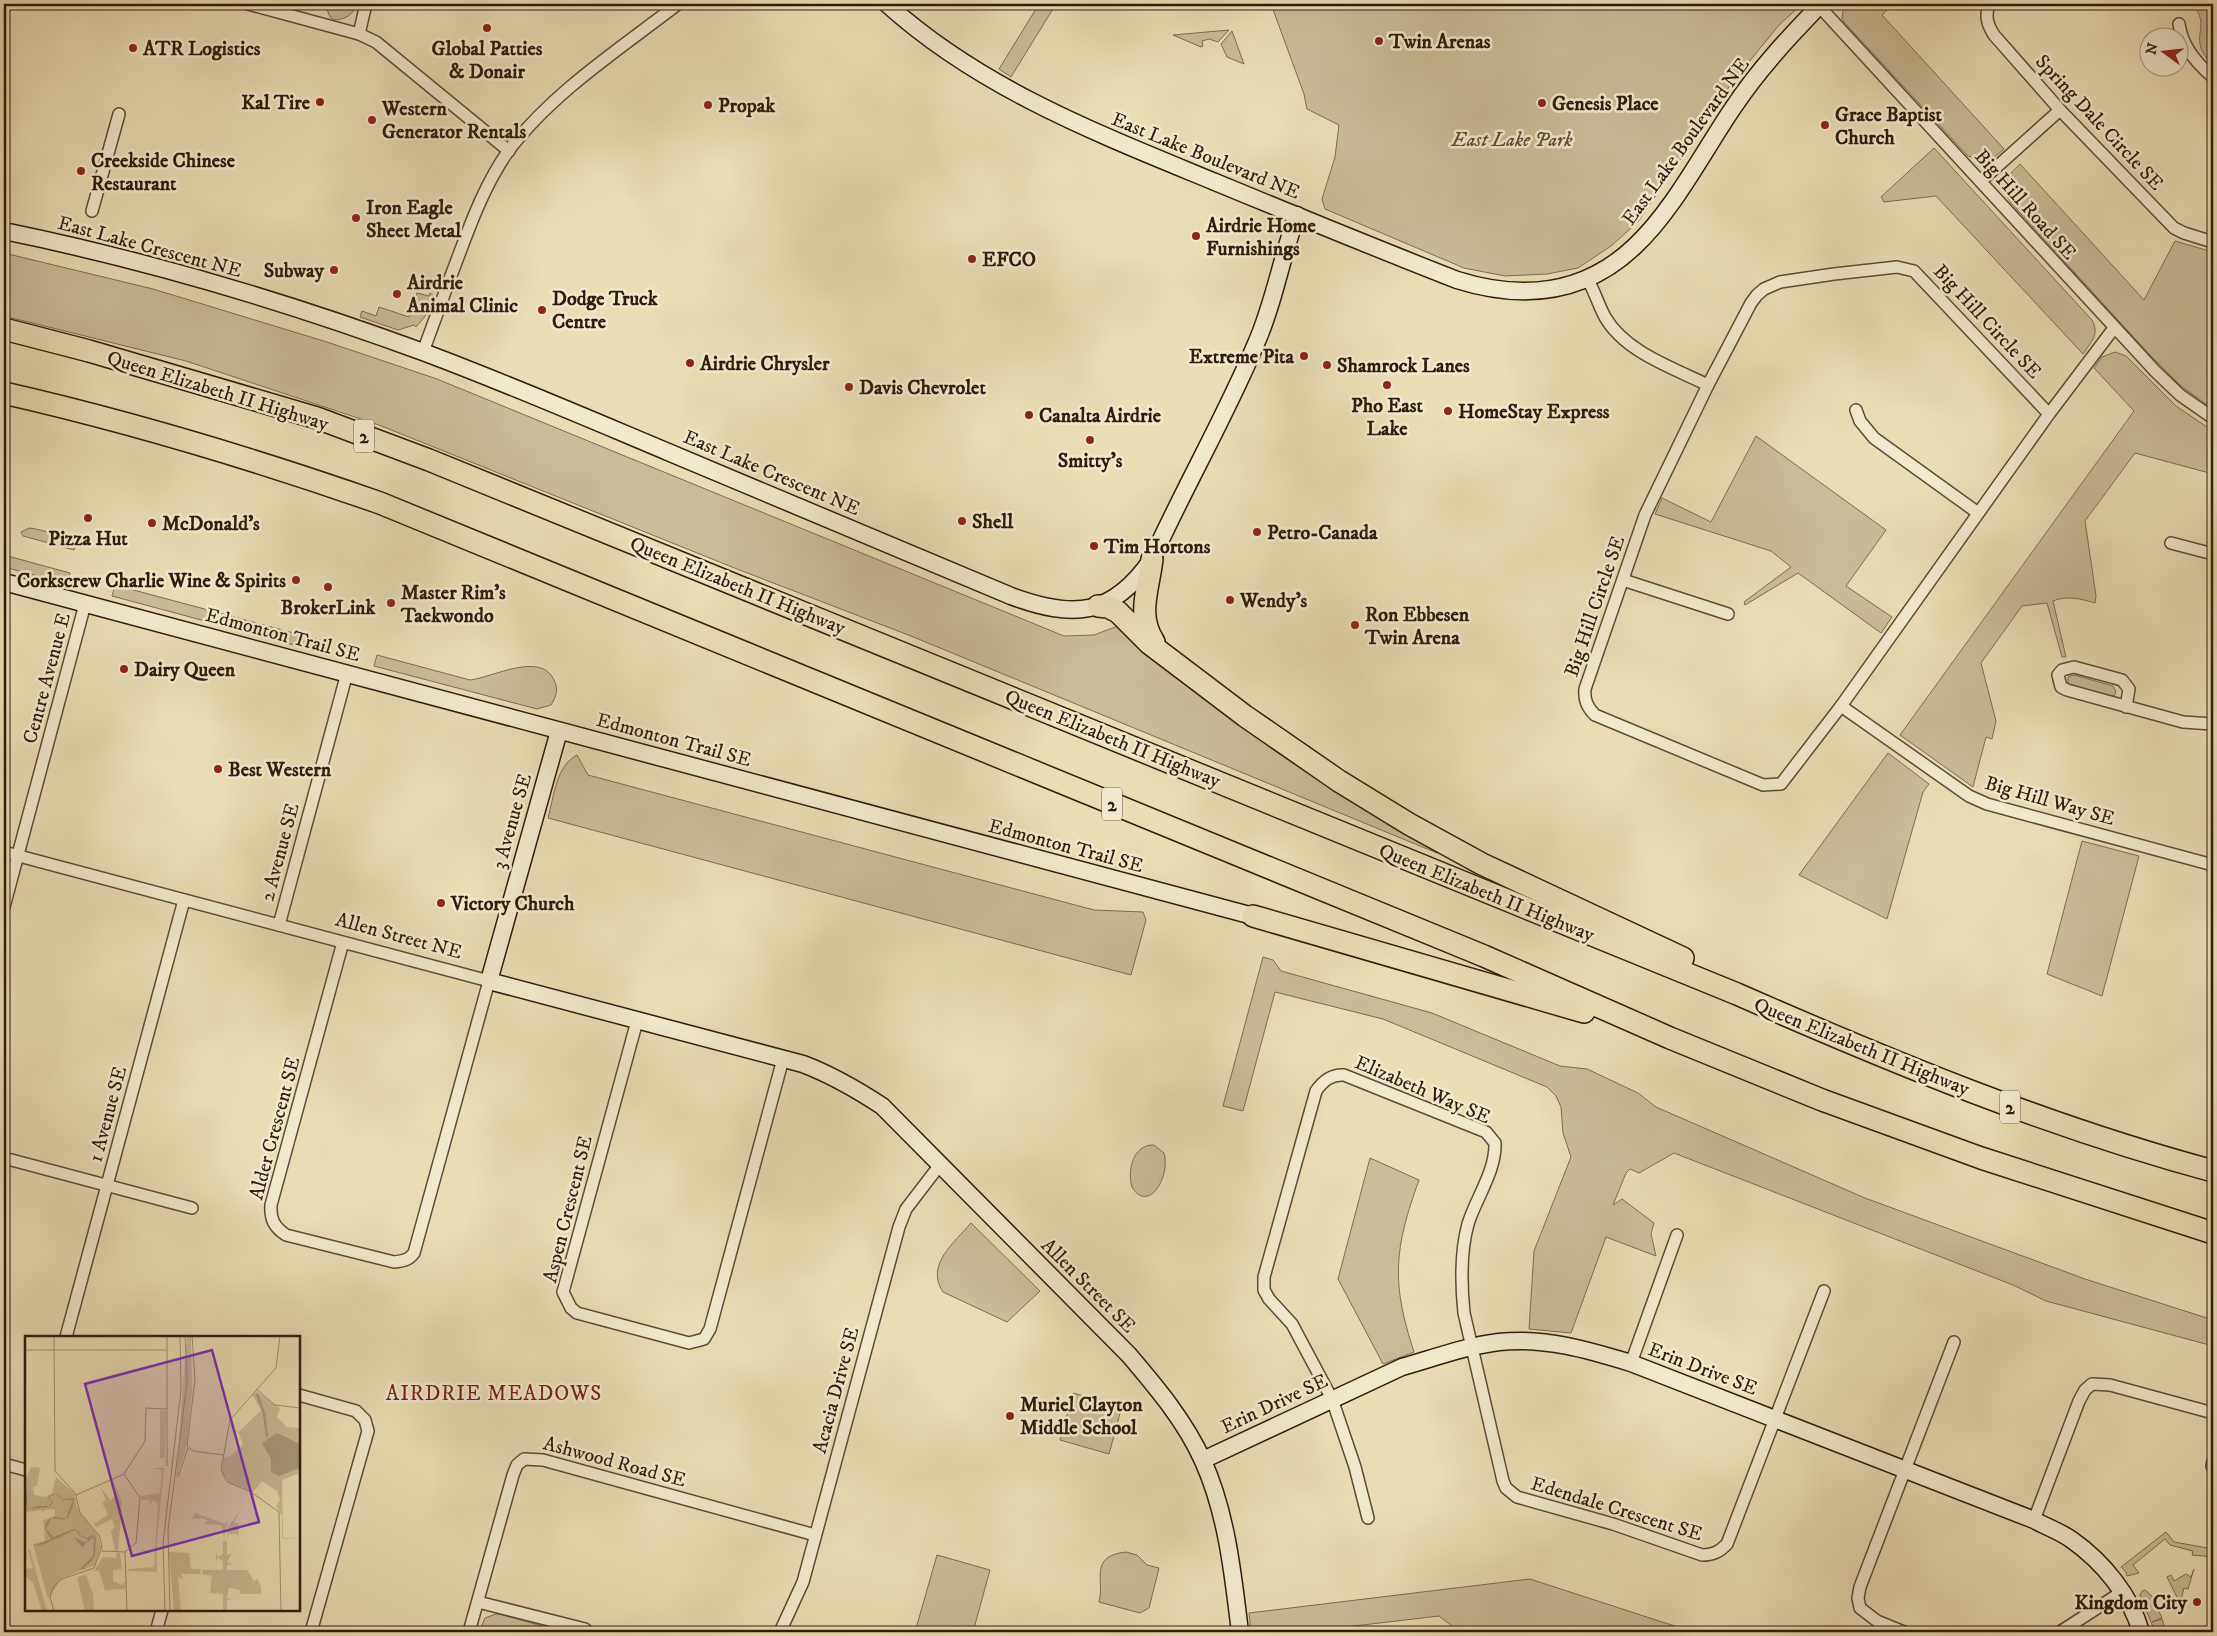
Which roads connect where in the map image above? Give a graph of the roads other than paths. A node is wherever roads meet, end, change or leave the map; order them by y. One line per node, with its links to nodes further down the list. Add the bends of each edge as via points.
1 (248, 4): 8 (street)
2 (366, 4): 8 (street)
3 (678, 4): 12 (street, via 578,81 530,126)
4 (888, 4): 15 (street, East Lake Boulevard NE, via 948,52 1047,110 1092,132)
5 (1989, 4): 10 (street, Spring Dale Circle SE, via 1986,14 1994,35)
6 (1820, 5): 13 (street, Big Hill Road SE); 18 (street, East Lake Boulevard NE, via 1754,79 1652,226 1618,261)
7 (2179, 24): 9 (street, via 2181,37 2191,54)
8 (359, 34): 12 (street, via 376,42)
9 (2213, 77)
10 (2060, 110): 13 (street); 17 (street, Spring Dale Circle SE, via 2174,228)
11 (120, 114): 14 (street)
12 (509, 151): 21 (street, via 476,211)
13 (1981, 181): 19 (street, Big Hill Road SE)
14 (92, 211)
15 (1297, 216): 18 (street, East Lake Boulevard NE, via 1456,280 1501,291 1547,290); 30 (street, East Lake Crescent NE, via 1255,346)
16 (4, 231): 21 (street, East Lake Crescent NE, via 215,284)
17 (2213, 242)
18 (1588, 278): 22 (street, via 1606,317 1629,343)
19 (2114, 328): 25 (street, Big Hill Circle SE); 26 (street, Big Hill Road SE, via 2180,395)
20 (4, 329): 51 (highway, Queen Elizabeth II Highway / 2, via 317,418 429,460)
21 (423, 352): 34 (street, East Lake Crescent NE, via 1034,605 1069,611)
22 (1708, 385): 25 (street, Big Hill Circle SE, via 1751,303 1764,288 1780,282 1898,267 1914,271 1923,278); 31 (street, Big Hill Circle SE, via 1645,515)
23 (4, 394): 53 (highway, 2, via 75,409 145,429 380,503 1484,956)
24 (1856, 410): 27 (street, via 1860,421 1874,438)
25 (2049, 414): 27 (street, Big Hill Circle SE)
26 (2213, 418)
27 (1978, 513): 38 (street, Big Hill Circle SE)
28 (2171, 543): 29 (street)
29 (2213, 554)
30 (1152, 559): 34 (street, East Lake Crescent NE, via 1130,586); 36 (highway, via 1144,606 1145,625 1155,644)
31 (1623, 580): 35 (street); 38 (street, Big Hill Circle SE, via 1585,689 1586,703 1595,715 1769,786 1782,784 1787,779)
32 (4, 582): 33 (street, Edmonton Trail SE)
33 (85, 604): 37 (street, Edmonton Trail SE); 43 (street, Centre Avenue E)
34 (1098, 606): 36 (highway, via 1118,612)
35 (1728, 614)
36 (1174, 664): 51 (highway, via 1295,751 1409,824 1482,864 1678,955)
37 (347, 673): 41 (street, Edmonton Trail SE); 48 (street, 2 Avenue SE)
38 (1840, 706): 44 (street, Big Hill Way SE, via 1978,800)
39 (2126, 707): 39 (street, via 2129,689 2122,680 2074,667 2067,667 2058,675 2061,687 2067,690); 40 (street, via 2182,722)
40 (2213, 724)
41 (559, 731): 47 (street, Edmonton Trail SE); 50 (street, 3 Avenue SE)
42 (4, 852): 43 (street, Allen Street NE)
43 (18, 856): 45 (street, Allen Street NE); 46 (street, Centre Avenue E)
44 (2213, 865)
45 (184, 900): 48 (street, Allen Street NE); 58 (street, 1 Avenue SE)
46 (4, 908)
47 (1253, 916): 53 (highway)
48 (278, 925): 49 (street, Allen Street NE)
49 (342, 942): 50 (street, Allen Street NE); 50 (street, Alder Crescent SE, via 271,1205 273,1223 286,1235 394,1262 407,1260 414,1253)
50 (489, 981): 52 (street, Allen Street NE)
51 (1737, 994): 57 (highway, Queen Elizabeth II Highway / 2, via 1868,1051 2020,1110)
52 (637, 1021): 54 (street, Allen Street NE); 54 (street, Aspen Crescent SE, via 563,1292 577,1313 689,1343 704,1339 710,1329)
53 (1670, 1038): 60 (highway, 2, via 1822,1100 1981,1158)
54 (783, 1059): 56 (street, Allen Street SE, via 826,1072 853,1086 906,1128)
55 (4, 1158): 58 (street)
56 (939, 1166): 71 (street, Allen Street SE, via 1129,1355 1159,1390); 77 (street, Acacia Drive SE, via 906,1209 899,1227)
57 (2213, 1171)
58 (107, 1185): 59 (street); 63 (street, 1 Avenue SE)
59 (192, 1208)
60 (2213, 1233)
61 (1677, 1235): 66 (street)
62 (1824, 1291): 70 (street, Edendale Crescent SE)
63 (66, 1336)
64 (1954, 1342): 74 (street)
65 (1472, 1347): 66 (street, Erin Drive SE, via 1499,1342 1546,1342); 68 (street, Erin Drive SE, via 1402,1367); 68 (street, Elizabeth Way SE, via 1464,1314 1461,1272 1468,1224 1493,1159 1495,1143 1486,1132 1336,1074 1316,1091 1263,1283 1268,1299 1292,1324); 70 (street, Edendale Crescent SE, via 1503,1481 1510,1492 1524,1500 1613,1524 1702,1555 1718,1552 1727,1544)
66 (1631, 1363): 70 (street, Erin Drive SE)
67 (300, 1395): 82 (street, via 356,1411 365,1420 368,1431)
68 (1332, 1399): 71 (street, Erin Drive SE); 75 (street)
69 (2213, 1413): 76 (street, via 2110,1385 2092,1384 2080,1400)
70 (1775, 1419): 74 (street, Erin Drive SE)
71 (1203, 1460): 86 (street, Allen Street SE, via 1217,1497)
72 (4, 1464): 73 (street)
73 (25, 1470)
74 (1906, 1470): 76 (street, Erin Drive SE); 87 (street, via 1858,1598 1860,1608 1869,1616)
75 (1368, 1518)
76 (2034, 1520): 78 (street, Erin Drive SE, via 2071,1540 2097,1562)
77 (815, 1535): 79 (street, Ashwood Road SE, via 544,1460 524,1459 513,1475); 85 (street, Acacia Drive SE, via 801,1588)
78 (2122, 1592): 88 (street); 89 (street, Erin Drive SE)
79 (478, 1602): 83 (street, Ashwood Road SE); 84 (street)
80 (162, 1611): 81 (street)
81 (156, 1632)
82 (311, 1632)
83 (469, 1632)
84 (588, 1632)
85 (780, 1632)
86 (1240, 1632)
87 (1904, 1632)
88 (2060, 1632)
89 (2141, 1632)

